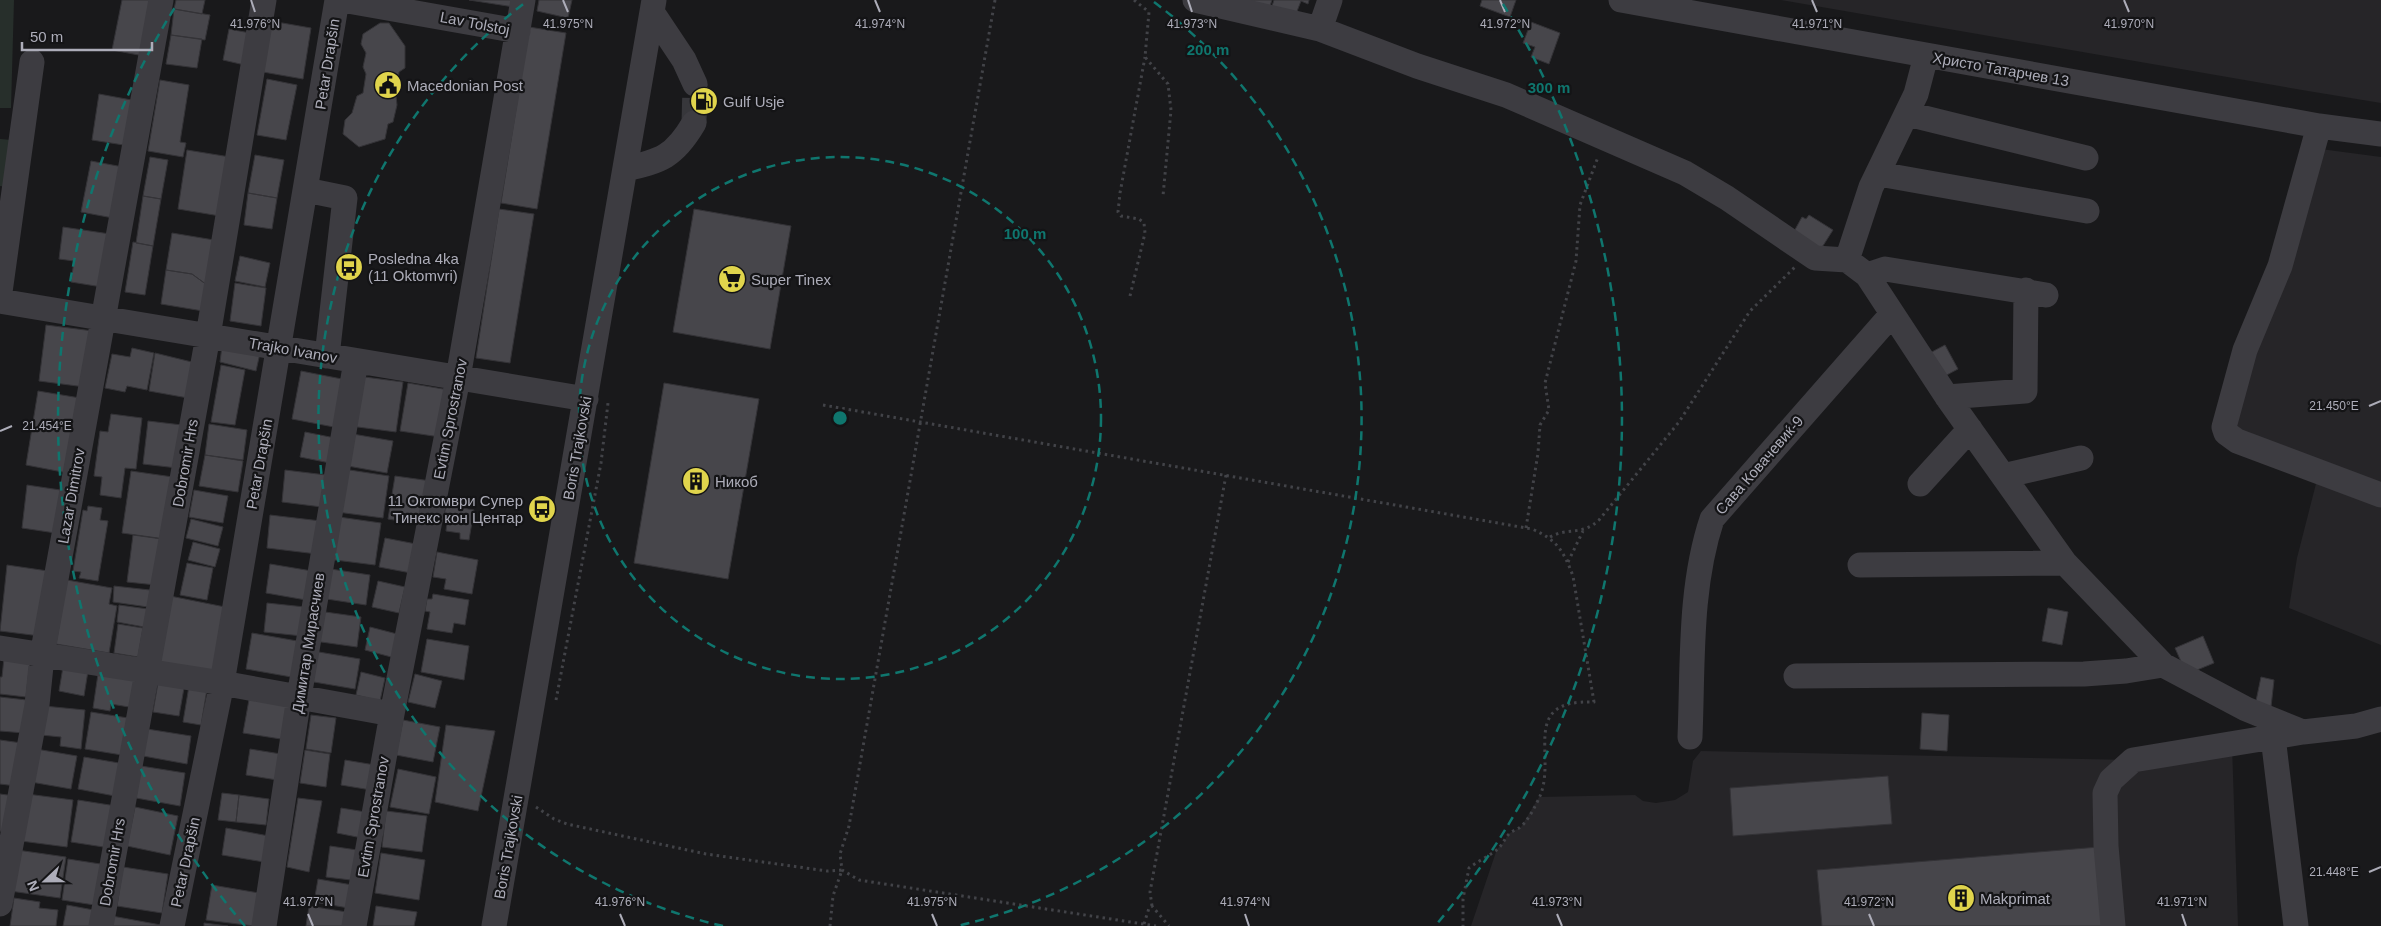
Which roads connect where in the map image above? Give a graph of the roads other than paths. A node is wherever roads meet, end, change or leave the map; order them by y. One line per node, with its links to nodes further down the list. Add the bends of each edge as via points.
1 (161, 0): 30 (street, Lazar Dimitrov)
2 (264, 0): 31 (street, Dobromir Hrs)
3 (337, 0): 23 (street, Petar Drapšin)
4 (342, 0): 9 (street, Lav Tolstoj)
5 (523, 0): 12 (street, Evtim Sprostranov)
6 (1330, 0): 11 (street)
7 (1621, 0): 13 (street, Христо Татарчев 13)
8 (1204, 1): 11 (street)
9 (419, 6): 12 (street, Lav Tolstoj)
10 (653, 6): 15 (street); 21 (street, Boris Trajkovski)
11 (1320, 29): 25 (street, via 1506,95 1605,138 1694,178 1805,253 1826,260)
12 (518, 31): 35 (street, Evtim Sprostranov)
13 (1926, 56): 16 (street); 18 (street, Христо Татарчев 13)
14 (32, 62): 27 (street)
15 (695, 84)
16 (1908, 114): 20 (street); 22 (street)
17 (694, 123): 21 (street, via 673,151 656,162)
18 (2319, 126): 19 (street, Христо Татарчев 13); 42 (street, via 2280,266 2245,350 2224,427 2237,442)
19 (2381, 134)
20 (2086, 158)
21 (625, 169): 37 (street, Boris Trajkovski)
22 (1879, 174): 24 (street); 25 (street, via 1866,199)
23 (306, 190): 32 (street, Petar Drapšin); 33 (street, via 345,198)
24 (2087, 211)
25 (1847, 260): 26 (street)
26 (1867, 275): 29 (street); 36 (street, via 1885,269 2036,292 2025,390)
27 (0, 292)
28 (0, 301): 30 (street, Trajko Ivanov)
29 (1892, 314): 36 (street); 55 (street, Сава Ковачевиќ-9, via 1712,519 1697,583)
30 (104, 318): 31 (street, Trajko Ivanov); 46 (street, Lazar Dimitrov)
31 (208, 336): 32 (street, Trajko Ivanov); 48 (street, Dobromir Hrs)
32 (280, 348): 33 (street, Trajko Ivanov); 50 (street, Petar Drapšin)
33 (327, 356): 34 (street, Trajko Ivanov)
34 (356, 361): 35 (street, Trajko Ivanov); 51 (street, Димитар Мирасчиев)
35 (458, 378): 37 (street, Trajko Ivanov); 52 (street, Evtim Sprostranov)
36 (1947, 397): 38 (street)
37 (597, 401): 62 (street, Boris Trajkovski)
38 (1970, 429): 40 (street); 41 (street)
39 (2080, 458): 40 (street)
40 (2003, 476): 43 (street)
41 (1920, 484)
42 (2381, 495)
43 (2065, 562): 44 (street); 47 (street)
44 (1860, 565)
45 (0, 648): 46 (street)
46 (42, 656): 48 (street); 57 (street, Lazar Dimitrov, via 37,705)
47 (2164, 665): 49 (street, via 2084,674); 54 (street, via 2246,709)
48 (146, 672): 50 (street); 58 (street, Dobromir Hrs)
49 (1796, 676)
50 (222, 682): 51 (street); 59 (street, Petar Drapšin)
51 (299, 697): 52 (street); 60 (street, Димитар Мирасчиев)
52 (392, 714): 61 (street, Evtim Sprostranov)
53 (2381, 719): 54 (street, via 2356,726)
54 (2303, 732): 56 (street)
55 (1690, 737)
56 (2273, 737): 63 (street, via 2133,760 2111,780 2105,793); 64 (street)
57 (0, 904)
58 (100, 926)
59 (172, 926)
60 (264, 926)
61 (354, 926)
62 (494, 926)
63 (2113, 926)
64 (2296, 926)

